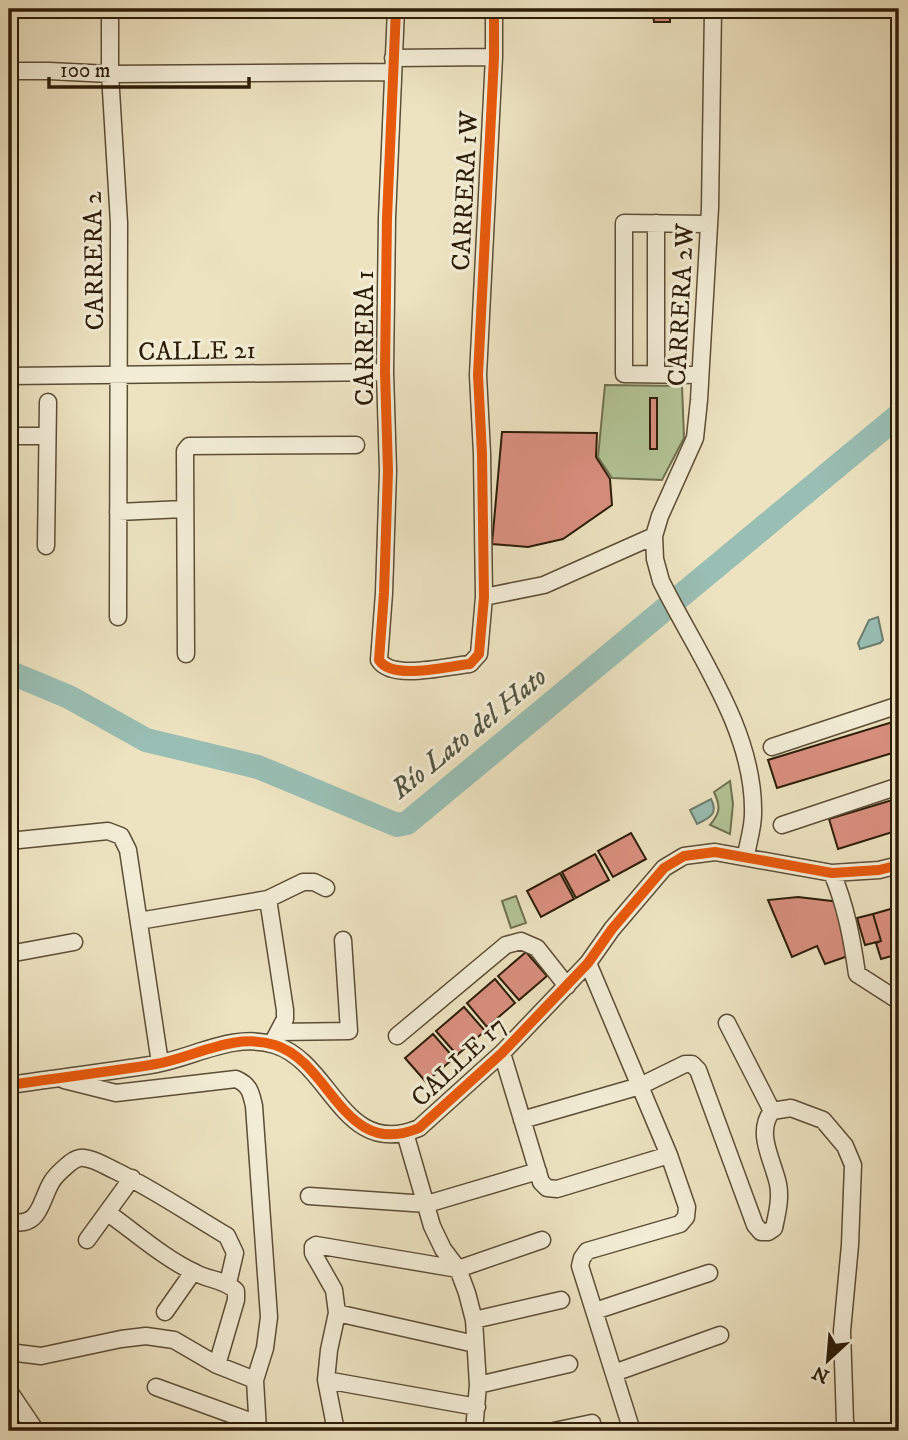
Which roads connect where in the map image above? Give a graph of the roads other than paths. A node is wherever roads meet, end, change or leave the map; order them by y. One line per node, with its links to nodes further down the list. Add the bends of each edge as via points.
1 (110, 9): 8 (street, CARRERA 2)
2 (396, 9): 6 (street, CARRERA 1)
3 (494, 9): 5 (street, CARRERA 1W)
4 (713, 9): 10 (street, CARRERA 2W)
5 (494, 57): 6 (street); 24 (street, CARRERA 1W, via 478,375)
6 (393, 65): 8 (street); 11 (street, CARRERA 1)
7 (9, 71): 8 (street)
8 (110, 74): 15 (street, CARRERA 2, via 119,223)
9 (656, 223): 10 (street); 12 (street); 12 (street, via 624,223 624,374)
10 (709, 224): 13 (street, CARRERA 2W)
11 (386, 372): 15 (street, CALLE 21); 27 (street, CARRERA 1, via 388,471 379,660)
12 (656, 374): 13 (street)
13 (700, 375): 22 (street, CARRERA 2W, via 695,438)
14 (9, 376): 15 (street, CALLE 21)
15 (118, 376): 21 (street, CARRERA 2)
16 (48, 402): 18 (street)
17 (9, 436): 18 (street)
18 (47, 436): 23 (street)
19 (356, 444): 20 (street, via 189,446 183,456)
20 (184, 509): 21 (street); 26 (street)
21 (118, 512): 25 (street, CARRERA 2)
22 (654, 536): 24 (street, via 544,585); 33 (street, CARRERA 2W, via 655,559 668,593 732,716 745,758 753,814)
23 (46, 546)
24 (484, 597): 27 (street, CARRERA 1W, via 479,654 470,664 405,671)
25 (118, 617)
26 (186, 654)
27 (383, 666)
28 (899, 705): 29 (street)
29 (772, 747)
30 (899, 786): 31 (street)
31 (782, 825)
32 (9, 841): 38 (street, via 108,831 121,836 128,850)
33 (746, 856): 35 (street, CALLE 17); 42 (street, CALLE 17, via 716,852 684,856 664,868)
34 (899, 865): 35 (street, CALLE 17)
35 (832, 873): 44 (street, via 852,935 857,974)
36 (326, 888): 37 (street, via 303,882)
37 (268, 899): 38 (street); 47 (street, via 285,1010)
38 (139, 921): 49 (street)
39 (343, 940): 47 (street, via 349,1031)
40 (74, 942): 41 (street)
41 (9, 954)
42 (588, 963): 43 (street, CALLE 17); 52 (street)
43 (567, 986): 46 (street, via 537,948 521,941 506,945); 48 (street, CALLE 17)
44 (899, 1001)
45 (727, 1023): 53 (street)
46 (397, 1035)
47 (275, 1038): 49 (street, CALLE 17, via 230,1043); 55 (street, CALLE 17, via 300,1058 350,1117 381,1135)
48 (502, 1053): 54 (street); 55 (street, CALLE 17, via 419,1128)
49 (160, 1063): 50 (street, CALLE 17)
50 (59, 1078): 51 (street, CALLE 17); 80 (street, via 116,1093 236,1079 250,1089 269,1317)
51 (9, 1085)
52 (640, 1086): 53 (street, via 685,1064 698,1070 751,1216 761,1231 768,1233 774,1228 779,1204 779,1187 763,1131); 54 (street); 56 (street)
53 (772, 1111): 93 (street, via 791,1108 823,1120 845,1146 853,1165 842,1331)
54 (522, 1120): 57 (street)
55 (405, 1133): 60 (street)
56 (669, 1155): 57 (street, via 557,1189 547,1188); 70 (street, via 687,1207 686,1217 680,1224 587,1251 580,1266)
57 (538, 1171): 60 (street)
58 (132, 1178): 61 (street); 62 (street, via 96,1161 73,1160 51,1184 30,1220); 68 (street, via 227,1236 235,1253)
59 (309, 1196): 60 (street)
60 (427, 1204): 65 (street, via 438,1237)
61 (108, 1213): 63 (street); 66 (street)
62 (9, 1221)
63 (87, 1240)
64 (542, 1240): 65 (street)
65 (458, 1269): 72 (street, via 316,1245 313,1252 334,1290); 73 (street)
66 (193, 1272): 68 (street); 71 (street)
67 (709, 1273): 70 (street)
68 (228, 1283): 78 (street, via 237,1296)
69 (561, 1300): 73 (street)
70 (595, 1311): 79 (street)
71 (165, 1312)
72 (337, 1313): 75 (street); 81 (street)
73 (474, 1321): 75 (street)
74 (720, 1335): 79 (street)
75 (475, 1345): 82 (street)
76 (9, 1352): 78 (street, via 41,1356 146,1336 174,1340)
77 (569, 1364): 82 (street)
78 (218, 1365): 80 (street)
79 (614, 1373): 92 (street)
80 (255, 1380): 87 (street)
81 (326, 1380): 85 (street); 89 (street)
82 (478, 1385): 85 (street)
83 (156, 1387): 87 (street)
84 (9, 1391): 88 (street)
85 (477, 1407): 90 (street)
86 (592, 1423): 91 (street)
87 (258, 1428)
88 (36, 1431)
89 (337, 1431)
90 (474, 1431)
91 (554, 1431)
92 (632, 1431)
93 (848, 1431)

